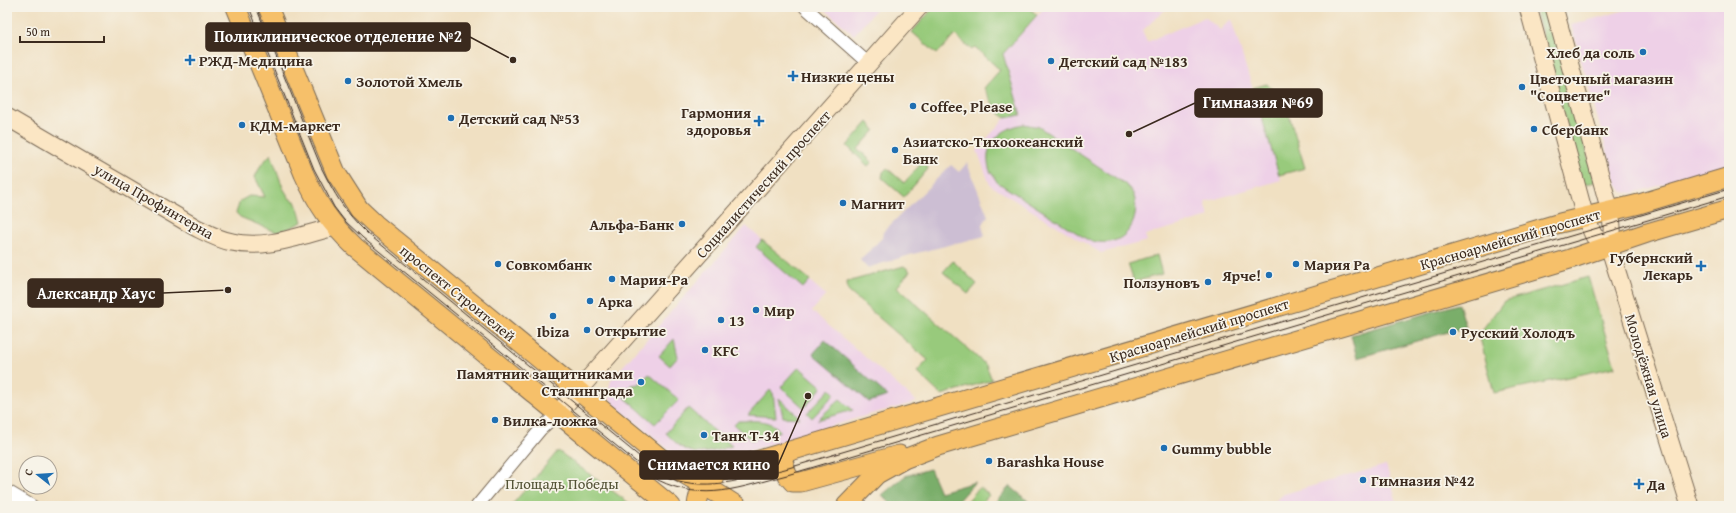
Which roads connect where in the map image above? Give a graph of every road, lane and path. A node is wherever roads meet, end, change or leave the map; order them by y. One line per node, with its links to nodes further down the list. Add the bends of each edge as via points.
1 (268, 7): 15 (main road, проспект Строителей, via 334,168 359,209)
2 (805, 7): 7 (street)
3 (920, 7): 7 (street, Социалистический проспект)
4 (1528, 7): 12 (street)
5 (1554, 7): 11 (street, Молодёжная улица)
6 (241, 8): 13 (main road, проспект Строителей, via 304,174 316,200)
7 (869, 64): 15 (street, Социалистический проспект)
8 (7, 117): 13 (street, улица Профинтерна, via 216,238 263,244)
9 (1729, 177): 11 (main road, Красноармейский проспект)
10 (1729, 209): 14 (main road)
11 (1610, 211): 12 (main road, Красноармейский проспект); 14 (street, Молодёжная улица, via 1613,231)
12 (1585, 217): 14 (street, via 1594,236); 18 (main road, Красноармейский проспект)
13 (334, 227): 16 (main road, проспект Строителей)
14 (1609, 246): 17 (main road); 29 (street, Молодёжная улица)
15 (578, 391): 16 (street, Социалистический проспект); 19 (main road, проспект Строителей)
16 (558, 413): 24 (street, via 540,430); 25 (main road, проспект Строителей)
17 (938, 446): 18 (main road, via 801,482 789,479); 28 (main road, via 904,459 878,474)
18 (781, 454): 20 (main road, Красноармейский проспект)
19 (668, 465): 20 (main road, Красноармейский проспект, via 698,472); 21 (main road, проспект Строителей)
20 (736, 467): 21 (main road)
21 (704, 485): 26 (main road); 27 (main road, проспект Строителей)
22 (7, 491): 23 (street)
23 (32, 506)
24 (478, 506)
25 (671, 506)
26 (696, 506)
27 (737, 506)
28 (846, 506)
29 (1690, 506)

